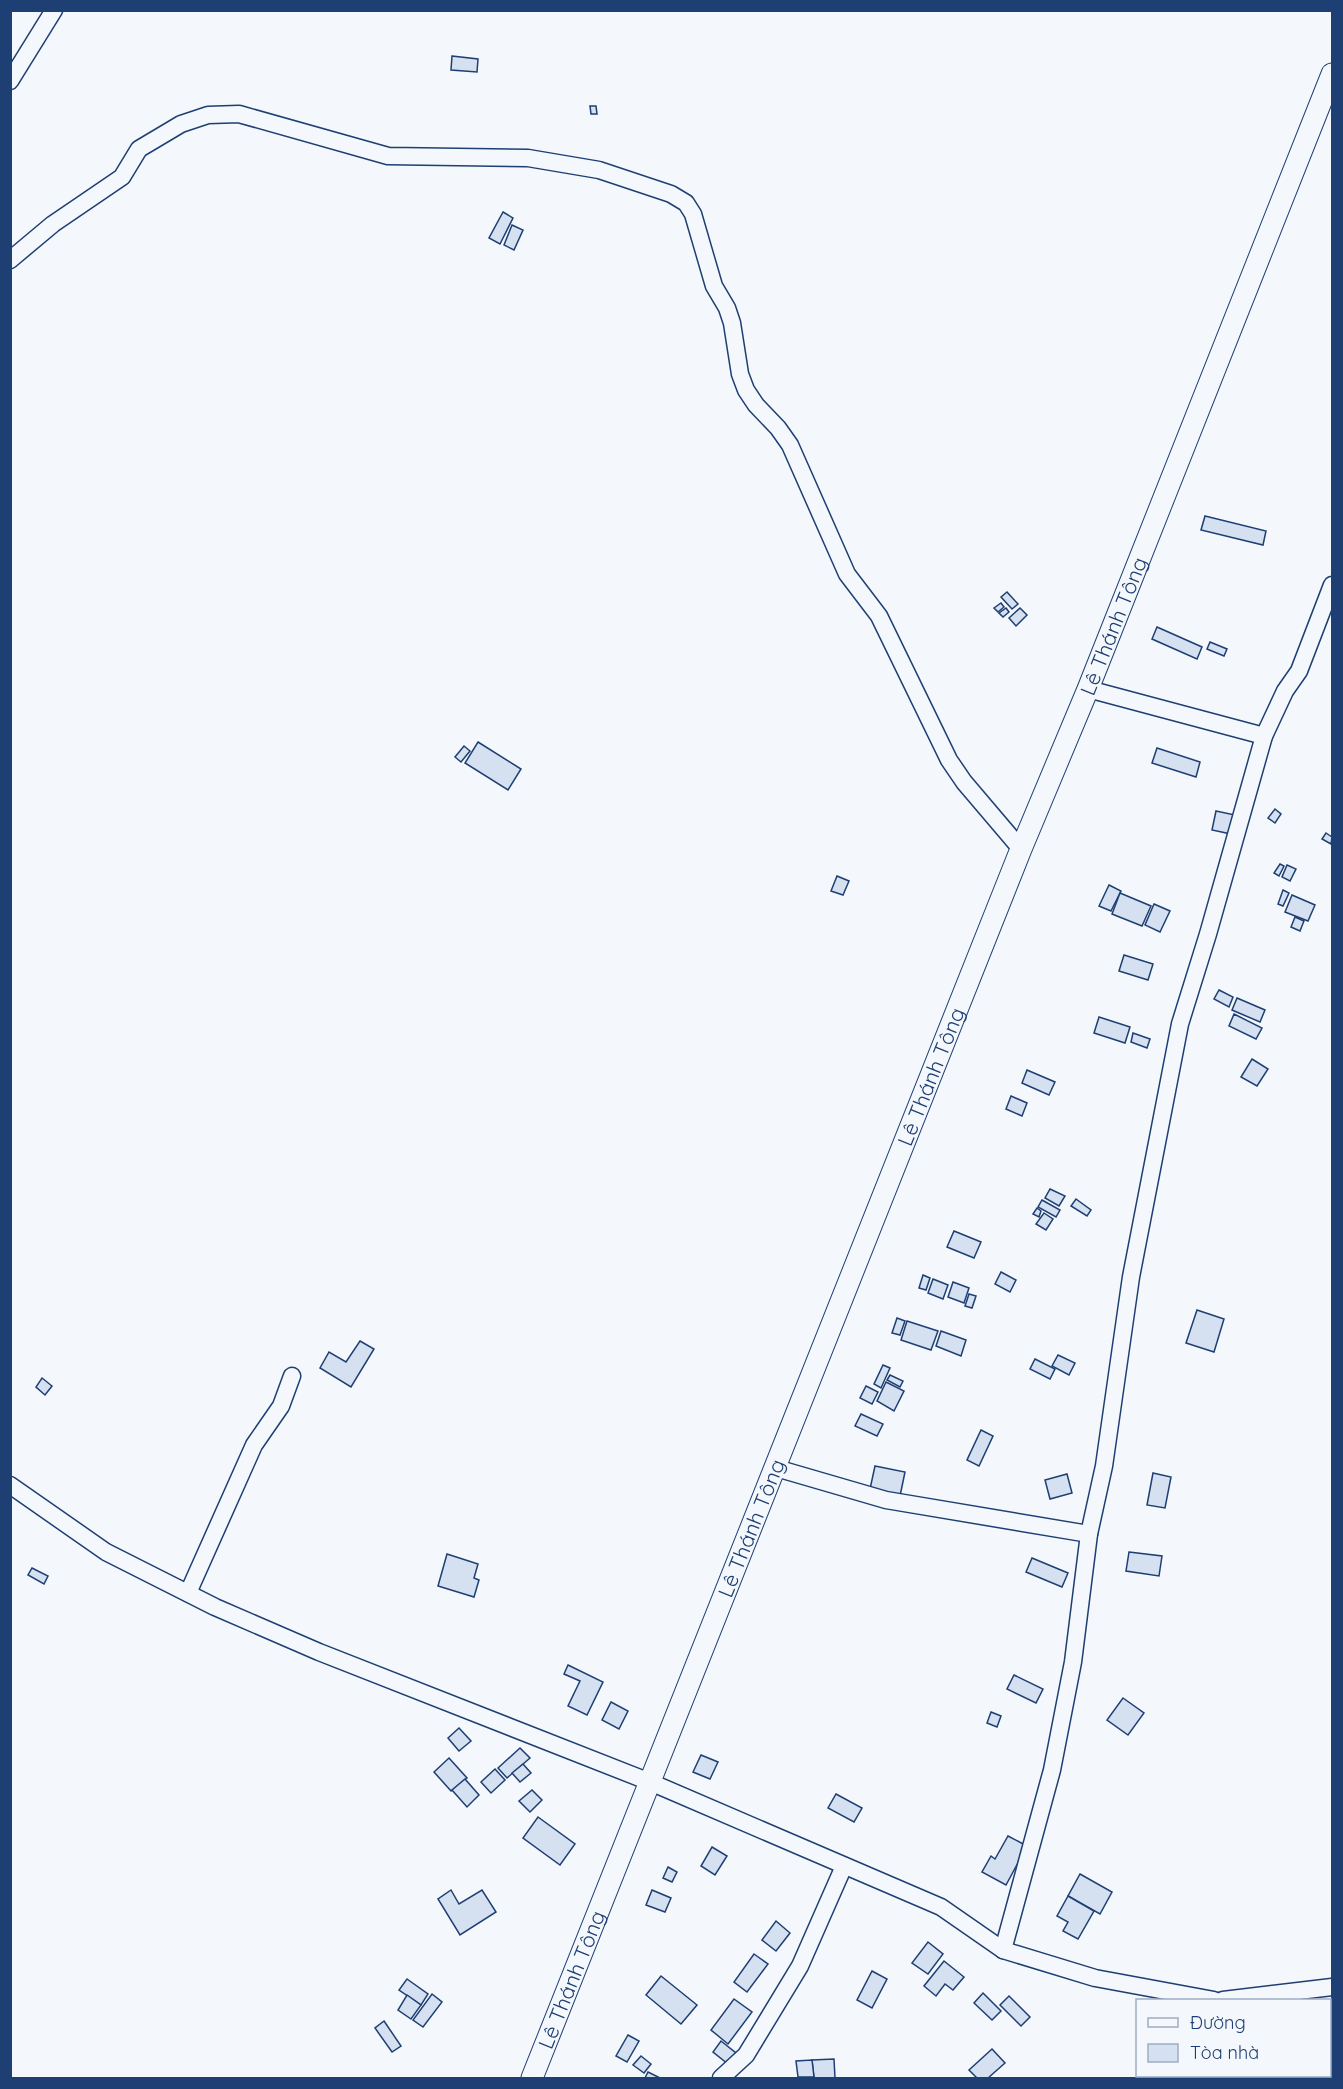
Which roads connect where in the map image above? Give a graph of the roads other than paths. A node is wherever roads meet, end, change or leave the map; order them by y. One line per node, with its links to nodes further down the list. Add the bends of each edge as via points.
1 (54, 10): 3 (street)
2 (1332, 74): 6 (street, Lê Thánh Tông)
3 (10, 81)
4 (10, 260): 8 (street, via 53,224 122,177 139,149 181,123 208,115 239,114 388,156 528,158 599,170 671,194 686,203 693,214 714,286 732,323 746,390 790,445 847,574 879,616 950,760)
5 (1332, 585): 7 (street, via 1299,671)
6 (1088, 689): 7 (street); 8 (street, Lê Thánh Tông)
7 (1264, 736): 12 (street, via 1180,1024 1131,1277 1104,1466)
8 (1021, 849): 10 (street, Lê Thánh Tông)
9 (292, 1376): 13 (street, via 281,1407 254,1445)
10 (776, 1468): 12 (street, via 886,1500); 14 (street, Lê Thánh Tông)
11 (10, 1485): 13 (street, via 106,1552)
12 (1089, 1534): 16 (street, via 1073,1662 1052,1770)
13 (188, 1593): 14 (street, via 319,1652)
14 (650, 1782): 15 (street); 20 (street, Lê Thánh Tông)
15 (844, 1866): 16 (street, via 941,1907); 21 (street, via 800,1966 746,2055)
16 (1004, 1950): 18 (street, via 1095,1978)
17 (1332, 1987): 19 (street)
18 (1204, 1999)
19 (1239, 1999)
20 (532, 2079)
21 (721, 2079)

